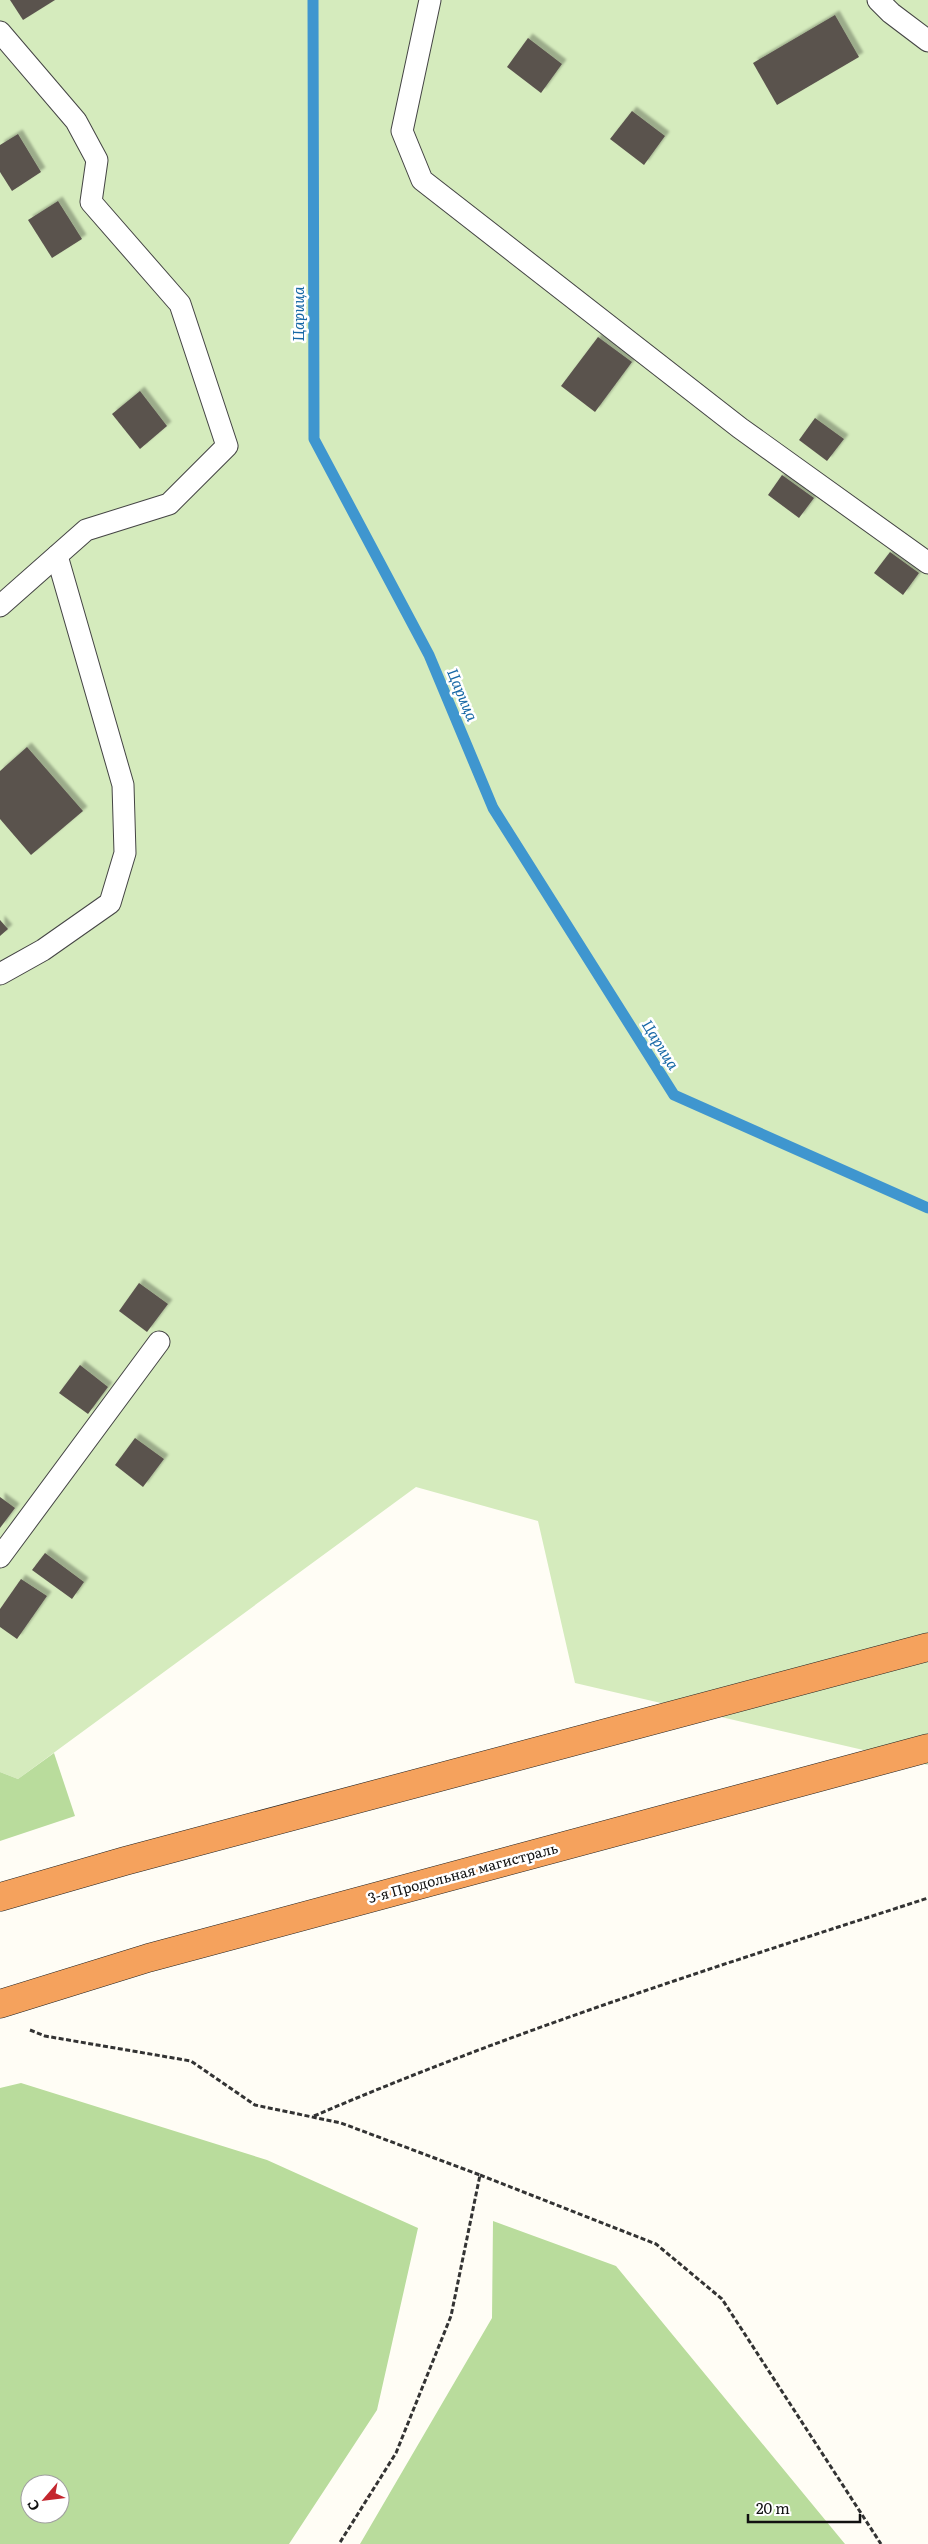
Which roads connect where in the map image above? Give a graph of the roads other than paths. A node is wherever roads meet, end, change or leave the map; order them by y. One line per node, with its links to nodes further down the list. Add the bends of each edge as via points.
1 (430, 0): 6 (lane, via 402,131 422,180 740,428)
2 (878, 0): 4 (lane)
3 (0, 32): 5 (lane, via 76,121 85,136 97,160 90,202 180,304 227,446 169,504 86,530)
4 (928, 41)
5 (57, 556): 7 (lane); 8 (lane, via 123,785 125,853 110,903 43,950)
6 (928, 563)
7 (0, 606)
8 (0, 974)
9 (159, 1342): 10 (lane)
10 (0, 1557)
11 (928, 1647): 13 (highway)
12 (928, 1748): 14 (highway, 3-я Продольная магистраль, via 148,1958)
13 (0, 1897)
14 (0, 2004)

